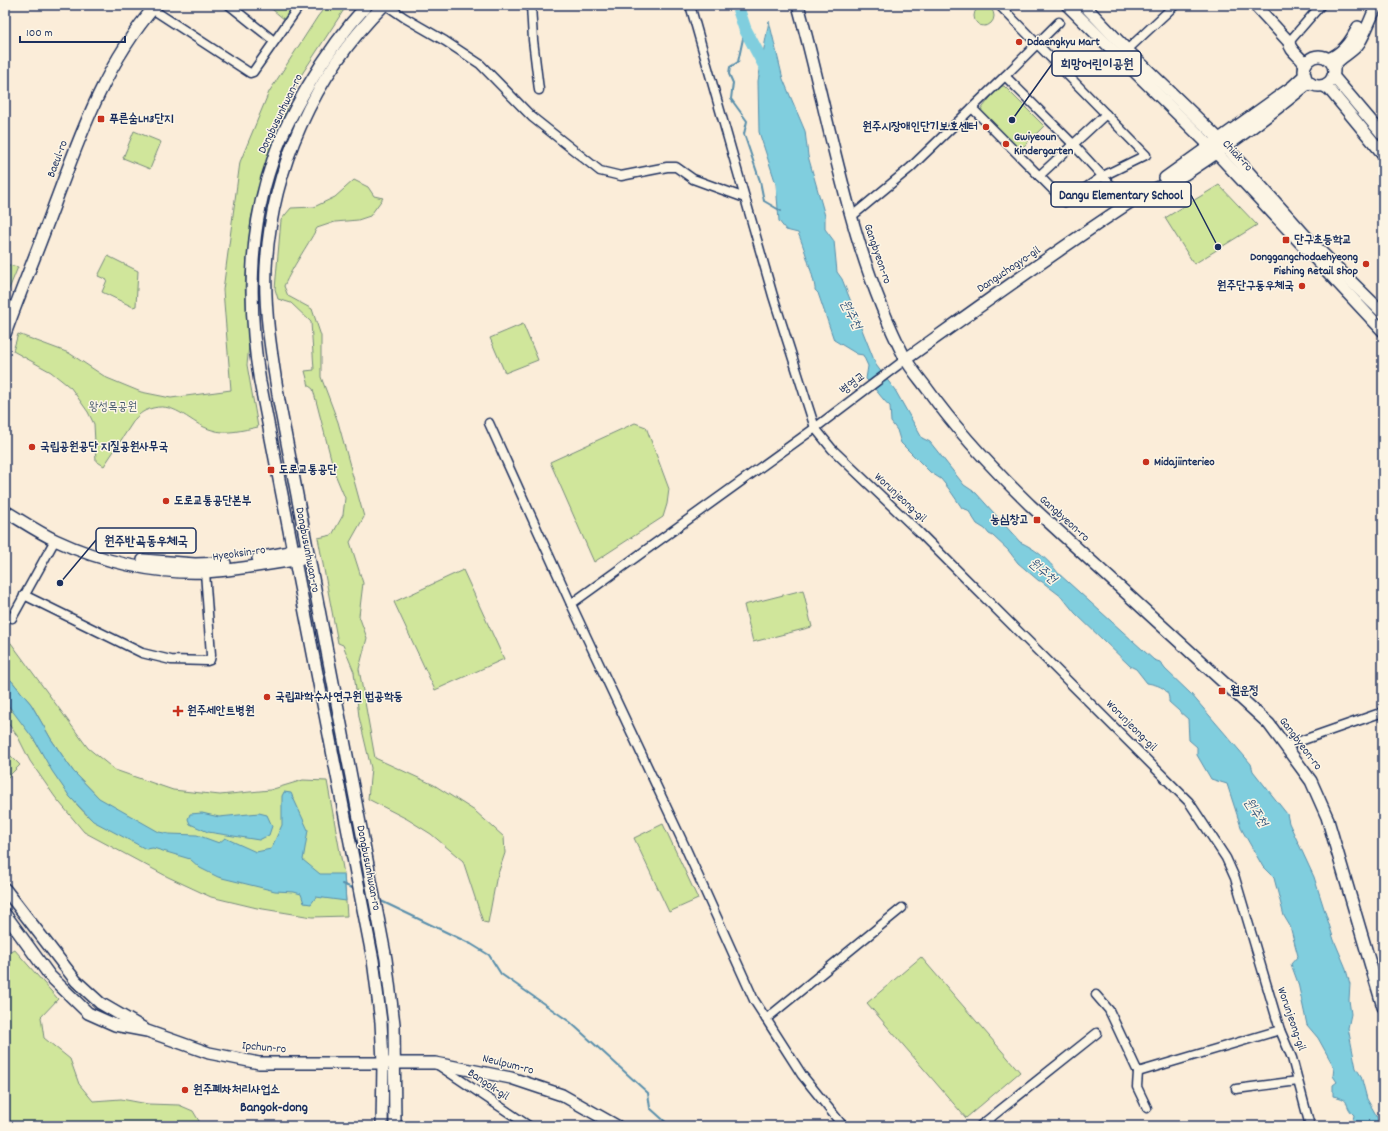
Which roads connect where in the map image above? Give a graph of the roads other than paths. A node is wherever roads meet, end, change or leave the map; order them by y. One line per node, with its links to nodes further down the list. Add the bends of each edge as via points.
1 (229, 5): 18 (street)
2 (300, 5): 18 (street)
3 (367, 5): 48 (street, Dongbusunhwan-ro, via 332,48 302,98 272,162 257,225 253,276 257,362)
4 (385, 5): 35 (street, via 480,64 532,117 600,171 621,176 676,167 693,179); 47 (street, Dongbusunhwan-ro, via 346,47 329,71 312,103 286,164 270,225 266,268 270,347)
5 (532, 5): 26 (street)
6 (690, 5): 35 (street)
7 (798, 5): 37 (street, Gangbyeon-ro)
8 (999, 5): 20 (street)
9 (1067, 5): 21 (street, Chiak-ro)
10 (1084, 5): 21 (street, Chiak-ro)
11 (1175, 5): 21 (street)
12 (1254, 5): 19 (street)
13 (1320, 5): 19 (street)
14 (1369, 5): 22 (street, via 1352,39 1332,57)
15 (1376, 5): 22 (street, via 1359,43)
16 (154, 7): 18 (street, via 248,72 253,72); 40 (street, Baeul-ro, via 108,73 78,140)
17 (1059, 22): 20 (street)
18 (274, 41)
19 (1289, 42): 23 (street, via 1290,48 1304,61)
20 (1036, 44): 24 (street); 28 (street)
21 (1123, 54): 31 (street, Chiak-ro)
22 (1331, 67): 23 (street, via 1323,57); 25 (street, via 1331,80); 29 (street)
23 (1308, 70): 25 (street, via 1319,86); 31 (street, Chiak-ro, via 1292,87)
24 (1005, 76): 27 (street); 30 (street)
25 (1324, 86): 32 (street)
26 (539, 90)
27 (972, 108): 33 (street); 37 (street, via 910,168)
28 (1106, 114): 30 (street); 34 (street, via 1146,155)
29 (1383, 135)
30 (1073, 144): 33 (street); 34 (street)
31 (1217, 146): 36 (street, Danguchogyo-gil, via 1167,185); 38 (street, Chiak-ro); 39 (street, Chiak-ro)
32 (1383, 154)
33 (1040, 176): 34 (street, via 1065,202)
34 (1103, 176): 36 (street)
35 (745, 198): 43 (street)
36 (1128, 204): 41 (street, Danguchogyo-gil, via 1010,283)
37 (851, 217): 41 (street, Gangbyeon-ro)
38 (1383, 313)
39 (1383, 331)
40 (5, 334)
41 (902, 362): 43 (street, 병영교); 54 (street, Gangbyeon-ro, via 965,439 996,472 1269,724)
42 (489, 423): 51 (street)
43 (815, 428): 51 (street); 61 (street, Worunjeong-gil, via 832,449 920,533 1189,802 1226,858 1235,878)
44 (5, 503): 46 (street, Hyeoksin-ro)
45 (5, 511): 46 (street, Hyeoksin-ro)
46 (56, 538): 48 (street, Hyeoksin-ro, via 103,552 147,561 226,563); 49 (street, Hyeoksin-ro, via 101,558 134,566); 50 (street)
47 (309, 553): 48 (street); 65 (street, Dongbusunhwan-ro, via 391,994)
48 (295, 555): 49 (street, Hyeoksin-ro); 64 (street, Dongbusunhwan-ro, via 364,913 378,996)
49 (205, 572): 50 (street, via 211,655 207,662 171,660 142,653)
50 (24, 595): 52 (street)
51 (571, 604): 60 (street, via 754,1000)
52 (12, 618)
53 (1383, 712): 54 (street)
54 (1286, 746): 59 (street, Gangbyeon-ro, via 1311,781 1327,816)
55 (5, 888): 62 (street, Ipchun-ro, via 76,981 100,1003)
56 (902, 908): 60 (street)
57 (5, 914): 62 (street, Ipchun-ro, via 50,976 88,1013 116,1025)
58 (1096, 995): 67 (street, via 1109,1010)
59 (1383, 1007)
60 (766, 1019): 75 (street, via 802,1075)
61 (1280, 1030): 67 (street); 68 (street, Worunjeong-gil)
62 (147, 1031): 64 (street, Ipchun-ro, via 209,1053 259,1063)
63 (1097, 1033): 76 (street)
64 (384, 1062): 65 (street, Neulpum-ro); 71 (street, Dongbusunhwan-ro)
65 (396, 1062): 66 (street, Neulpum-ro); 72 (street, Dongbusunhwan-ro)
66 (435, 1063): 73 (street, Bangok-gil); 74 (street, Neulpum-ro, via 511,1078 562,1094)
67 (1138, 1072): 70 (street, via 1137,1087)
68 (1298, 1081): 69 (street); 77 (street, Worunjeong-gil)
69 (1236, 1089)
70 (1147, 1108)
71 (382, 1126)
72 (395, 1126)
73 (529, 1126)
74 (617, 1126)
75 (843, 1126)
76 (980, 1126)
77 (1310, 1126)

